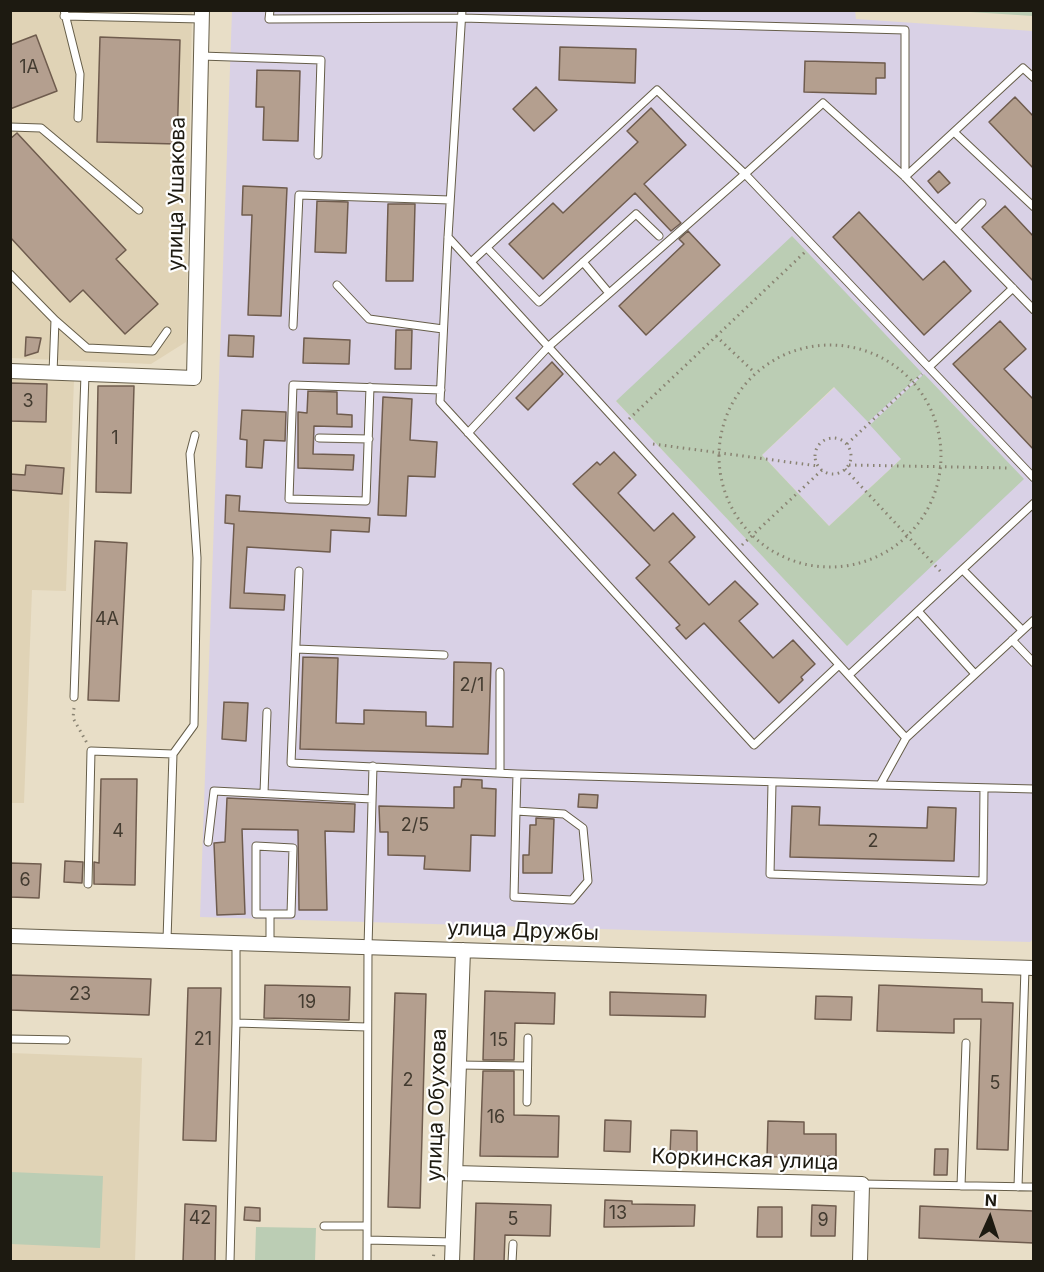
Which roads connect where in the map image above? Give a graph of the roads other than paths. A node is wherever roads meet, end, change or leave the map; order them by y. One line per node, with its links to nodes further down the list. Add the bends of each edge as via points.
1 (270, 10): 3 (lane, via 269,19)
2 (64, 13): 4 (lane); 7 (lane, via 80,74)
3 (462, 14): 12 (lane, via 906,30); 13 (lane)
4 (202, 15): 5 (street, улица Ушакова)
5 (201, 56): 10 (lane, via 321,60); 36 (street, улица Ушакова, via 194,378)
6 (1034, 78): 9 (lane, via 1023,68)
7 (78, 118)
8 (10, 128): 16 (lane, via 41,128)
9 (954, 132): 12 (lane); 15 (lane)
10 (318, 155)
11 (745, 174): 12 (lane, via 823,103); 20 (lane, via 657,90); 26 (lane); 33 (lane)
12 (905, 177): 17 (lane)
13 (450, 200): 19 (lane); 29 (lane, via 299,195)
14 (982, 203): 17 (lane)
15 (1034, 207)
16 (139, 210)
17 (957, 228): 25 (lane)
18 (659, 236): 22 (lane, via 636,214)
19 (448, 237): 21 (lane); 30 (lane)
20 (487, 248): 21 (lane); 22 (lane, via 539,302)
21 (471, 262): 32 (lane)
22 (583, 262): 26 (lane)
23 (10, 274): 28 (lane)
24 (337, 285): 30 (lane, via 369,319)
25 (1013, 288): 27 (lane); 33 (lane)
26 (609, 293): 32 (lane)
27 (1034, 310)
28 (55, 320): 31 (lane, via 87,348 153,351); 35 (lane)
29 (293, 326)
30 (443, 328): 38 (lane)
31 (167, 331)
32 (548, 347): 39 (lane); 54 (lane)
33 (929, 368): 43 (lane)
34 (10, 371): 35 (street)
35 (53, 373): 36 (street)
36 (85, 374): 58 (lane)
37 (370, 387): 38 (lane); 42 (lane); 42 (lane, via 293,384 289,499 366,501)
38 (441, 390): 39 (lane, via 440,402)
39 (468, 433): 54 (lane, via 754,745)
40 (195, 435): 61 (lane, via 190,454 197,558 194,725)
41 (319, 438): 42 (lane)
42 (369, 439)
43 (1034, 478)
44 (1034, 503): 45 (lane)
45 (963, 570): 47 (lane); 49 (lane)
46 (299, 571): 51 (lane)
47 (918, 611): 56 (lane); 57 (lane)
48 (1034, 620): 49 (lane)
49 (1023, 630): 50 (lane)
50 (1011, 640): 53 (lane); 56 (lane)
51 (296, 649): 52 (lane); 62 (lane, via 291,762)
52 (444, 655)
53 (1034, 663)
54 (839, 665): 57 (lane)
55 (500, 672): 63 (lane)
56 (975, 674): 60 (lane)
57 (849, 675): 60 (lane)
58 (74, 697)
59 (267, 712): 69 (lane)
60 (906, 738): 66 (lane)
61 (173, 754): 73 (lane, via 91,751); 76 (lane)
62 (373, 766): 63 (lane); 70 (lane)
63 (500, 773): 64 (lane)
64 (518, 774): 65 (lane); 71 (lane)
65 (772, 783): 66 (lane); 67 (lane, via 770,874 983,881)
66 (880, 785): 67 (lane)
67 (984, 788): 68 (lane)
68 (1034, 789)
69 (264, 793): 70 (lane); 72 (lane, via 213,791)
70 (372, 799): 79 (lane)
71 (516, 811): 71 (lane, via 514,897 572,900 588,881 583,828 564,814)
72 (208, 842)
73 (88, 884)
74 (270, 914): 74 (lane, via 291,914 293,848 256,846 255,914); 78 (lane)
75 (10, 936): 76 (street, улица Дружбы)
76 (167, 940): 77 (street, улица Дружбы)
77 (236, 942): 78 (street, улица Дружбы); 82 (lane)
78 (270, 944): 79 (street, улица Дружбы)
79 (368, 947): 80 (street, улица Дружбы); 83 (lane)
80 (463, 950): 81 (street, улица Дружбы); 88 (street, улица Обухова)
81 (1029, 968): 94 (lane)
82 (236, 1023): 83 (lane); 101 (lane)
83 (367, 1027): 97 (lane)
84 (528, 1038): 89 (lane)
85 (10, 1039): 86 (lane)
86 (66, 1040)
87 (966, 1043): 93 (lane)
88 (459, 1065): 89 (lane); 91 (street, улица Обухова)
89 (527, 1066): 90 (lane)
90 (526, 1102)
91 (455, 1173): 92 (street, Коркинская улица); 99 (street, улица Обухова)
92 (862, 1184): 93 (lane, Коркинская улица); 105 (street)
93 (961, 1186): 94 (lane, Коркинская улица)
94 (1018, 1187): 95 (lane, Коркинская улица)
95 (1034, 1187)
96 (324, 1226): 97 (lane)
97 (367, 1226): 98 (lane)
98 (367, 1240): 99 (lane); 102 (lane)
99 (453, 1242): 103 (street, улица Обухова)
100 (513, 1244): 104 (lane)
101 (230, 1262)
102 (366, 1262)
103 (452, 1262)
104 (513, 1262)
105 (860, 1262)

